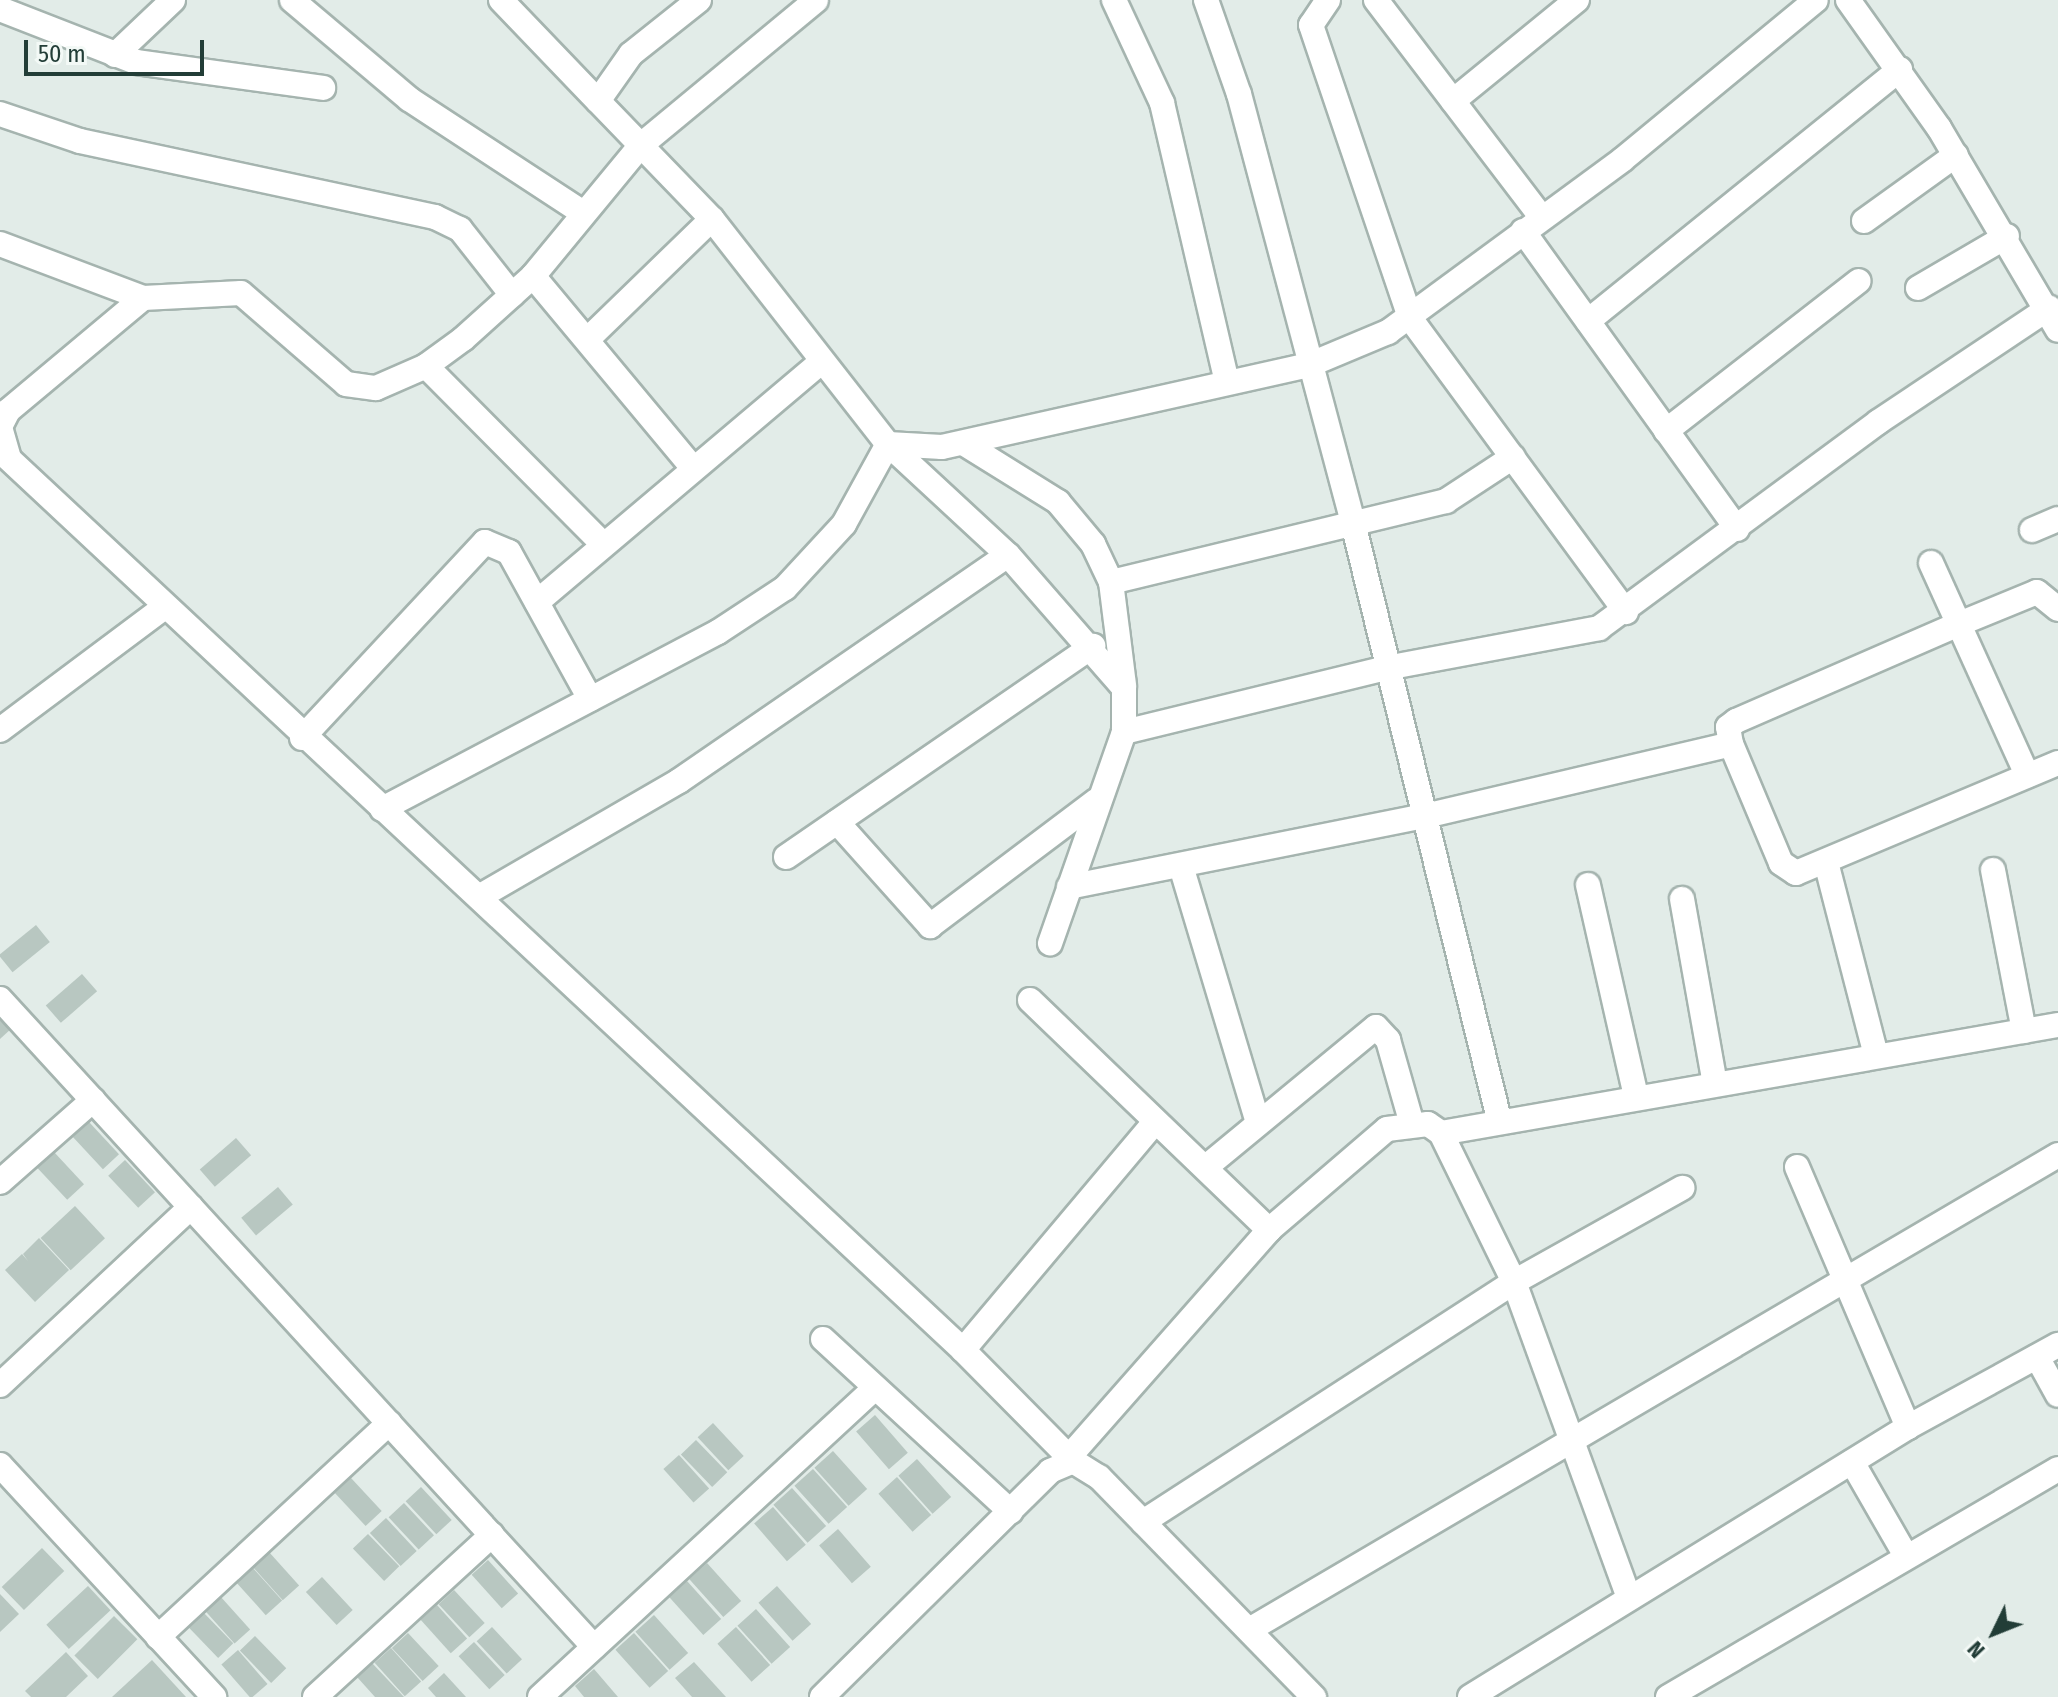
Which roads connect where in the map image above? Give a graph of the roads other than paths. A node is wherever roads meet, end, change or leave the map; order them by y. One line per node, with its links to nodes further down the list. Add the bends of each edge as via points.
1 (173, 0): 14 (street)
2 (292, 0): 22 (street, via 409,99)
3 (501, 0): 17 (street)
4 (699, 0): 17 (street, via 631,54)
5 (816, 0): 20 (street)
6 (1114, 0): 40 (street, via 1162,103)
7 (1206, 0): 38 (street, via 1239,94)
8 (1328, 0): 33 (street, via 1311,25)
9 (1376, 0): 18 (street)
10 (1577, 0): 18 (street)
11 (1816, 0): 25 (street)
12 (1848, 0): 15 (street)
13 (0, 9): 14 (street)
14 (115, 55): 16 (street, via 170,70)
15 (1900, 69): 21 (street); 35 (street)
16 (323, 88)
17 (598, 101): 20 (street)
18 (1453, 101): 25 (street)
19 (0, 114): 31 (street, via 80,141 435,217 460,229)
20 (641, 145): 22 (street); 23 (street)
21 (1956, 155): 24 (street); 26 (street)
22 (582, 212): 28 (street)
23 (712, 219): 36 (street); 37 (street)
24 (1864, 221)
25 (1532, 224): 33 (street); 35 (street)
26 (2007, 236): 30 (street); 34 (street)
27 (0, 244): 32 (street)
28 (533, 276): 31 (street); 36 (street)
29 (1859, 281): 41 (street)
30 (1918, 288)
31 (512, 295): 39 (street)
32 (143, 298): 39 (street, via 241,293 360,389); 55 (street, via 8,411 1,444)
33 (1410, 318): 38 (street); 44 (street)
34 (2053, 319): 48 (street)
35 (1588, 321): 41 (street)
36 (589, 338): 45 (street)
37 (819, 364): 42 (street); 45 (street)
38 (1309, 365): 40 (street); 47 (street)
39 (426, 366): 50 (street)
40 (1227, 383): 43 (street)
41 (1666, 431): 48 (street)
42 (888, 444): 43 (street); 51 (street); 62 (street, via 844,524 785,588)
43 (965, 444): 53 (street, via 1058,502 1093,544)
44 (1513, 457): 47 (street, via 1465,494); 57 (street)
45 (693, 468): 50 (street)
46 (2058, 519): 49 (street)
47 (1353, 523): 53 (street); 60 (street)
48 (1737, 529): 57 (street)
49 (2032, 530)
50 (604, 545): 54 (street)
51 (1008, 555): 59 (street); 79 (street, via 679,781)
52 (1931, 563): 58 (street)
53 (1111, 582): 61 (street)
54 (537, 602): 62 (street); 65 (street, via 509,552 485,542)
55 (163, 608): 63 (street); 65 (street)
56 (2058, 609): 58 (street, via 2037,592)
57 (1626, 612): 60 (street, via 1581,635)
58 (1959, 624): 66 (street, via 1736,721 1728,727); 68 (street)
59 (1093, 646): 61 (street); 72 (street)
60 (1386, 668): 64 (street); 71 (street)
61 (1124, 688): 64 (street)
62 (590, 699): 70 (street)
63 (0, 730)
64 (1124, 732): 69 (street)
65 (302, 738): 70 (street)
66 (1731, 744): 71 (street); 74 (street, via 1781,863 1796,873)
67 (2058, 763): 68 (street)
68 (2027, 775): 74 (street)
69 (1096, 801): 72 (street, via 930,926); 78 (street)
70 (382, 809): 79 (street)
71 (1425, 816): 75 (street); 90 (street)
72 (837, 822): 73 (street)
73 (786, 857)
74 (1826, 862): 86 (street)
75 (1181, 866): 78 (street); 91 (street)
76 (1993, 870): 85 (street)
77 (1588, 885): 88 (street)
78 (1069, 887): 81 (street)
79 (479, 897): 105 (street)
80 (1682, 899): 87 (street)
81 (1050, 943)
82 (0, 999): 89 (street)
83 (1030, 1000): 93 (street)
84 (2058, 1025): 85 (street)
85 (2024, 1031): 86 (street)
86 (1876, 1056): 87 (street)
87 (1715, 1084): 88 (street)
88 (1636, 1096): 90 (street)
89 (93, 1100): 98 (street); 100 (street)
90 (1499, 1119): 94 (street)
91 (1257, 1120): 92 (street, via 1376,1027 1388,1040); 96 (street)
92 (1411, 1121): 94 (street); 101 (street, via 1387,1129)
93 (1154, 1123): 96 (street); 105 (street)
94 (1441, 1133): 102 (street)
95 (2058, 1155): 103 (street)
96 (1206, 1167): 101 (street)
97 (1797, 1167): 103 (street)
98 (0, 1182)
99 (1682, 1188): 102 (street)
100 (191, 1207): 107 (street); 110 (street)
101 (1269, 1230): 113 (street)
102 (1514, 1282): 112 (street); 118 (street)
103 (1843, 1285): 111 (street); 112 (street)
104 (823, 1339): 108 (street)
105 (963, 1350): 113 (street)
106 (2047, 1351): 109 (street); 111 (street)
107 (0, 1385)
108 (875, 1388): 117 (street); 124 (street)
109 (2058, 1395)
110 (389, 1423): 119 (street); 123 (street)
111 (1908, 1427): 114 (street)
112 (1574, 1442): 121 (street); 122 (street)
113 (1071, 1459): 117 (street, via 1050,1471); 118 (street)
114 (1852, 1462): 120 (street); 121 (street)
115 (0, 1465): 123 (street)
116 (2058, 1469): 120 (street)
117 (1011, 1512): 128 (street)
118 (1143, 1522): 122 (street)
119 (492, 1535): 124 (street); 126 (street)
120 (1906, 1556): 131 (street)
121 (1628, 1595): 130 (street)
122 (1249, 1630): 129 (street)
123 (158, 1637): 125 (street)
124 (594, 1647): 127 (street)
125 (214, 1697)
126 (315, 1697)
127 (540, 1697)
128 (822, 1697)
129 (1314, 1697)
130 (1470, 1697)
131 (1668, 1697)

